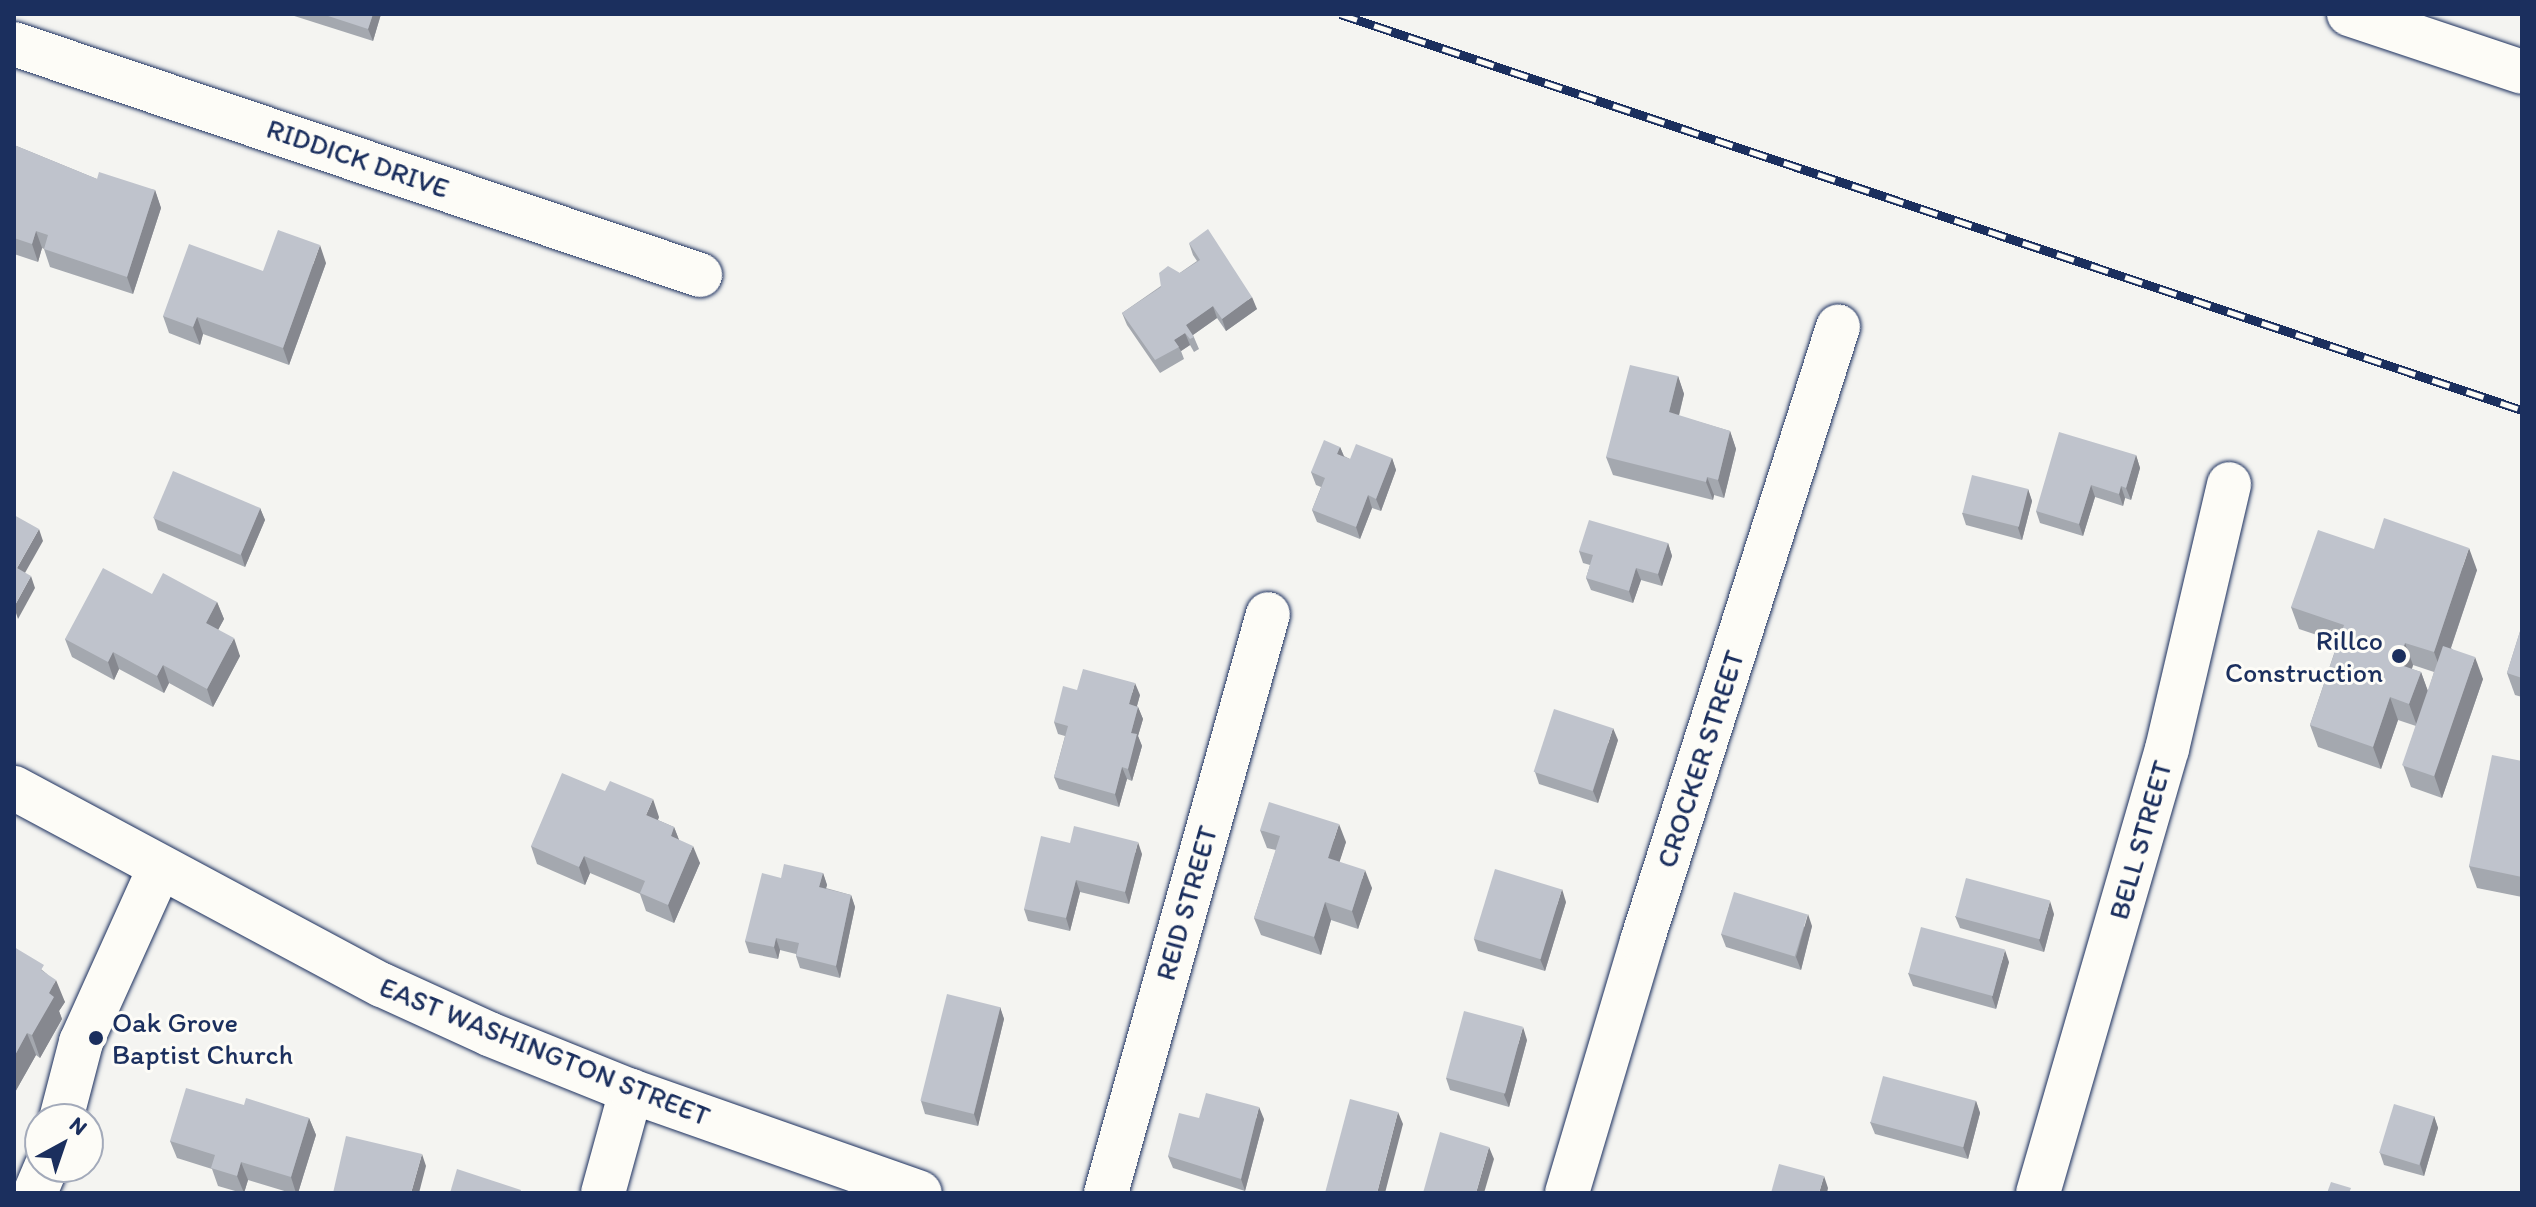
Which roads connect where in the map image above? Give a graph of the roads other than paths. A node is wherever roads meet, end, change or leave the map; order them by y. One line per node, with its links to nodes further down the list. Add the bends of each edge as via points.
1 (2349, 14): 3 (street)
2 (14, 44): 4 (street, RIDDICK DRIVE)
3 (2522, 72)
4 (700, 275)
5 (1838, 327): 15 (street, CROCKER STREET)
6 (2229, 484): 16 (street, BELL STREET, via 2167,749)
7 (1268, 614): 14 (street, REID STREET)
8 (14, 788): 9 (street, EAST WASHINGTON STREET)
9 (160, 867): 10 (street, EAST WASHINGTON STREET, via 382,985); 11 (street, via 81,1042)
10 (631, 1091): 12 (street); 13 (street, EAST WASHINGTON STREET)
11 (65, 1103)
12 (603, 1193)
13 (920, 1193)
14 (1106, 1193)
15 (1567, 1193)
16 (2038, 1193)

